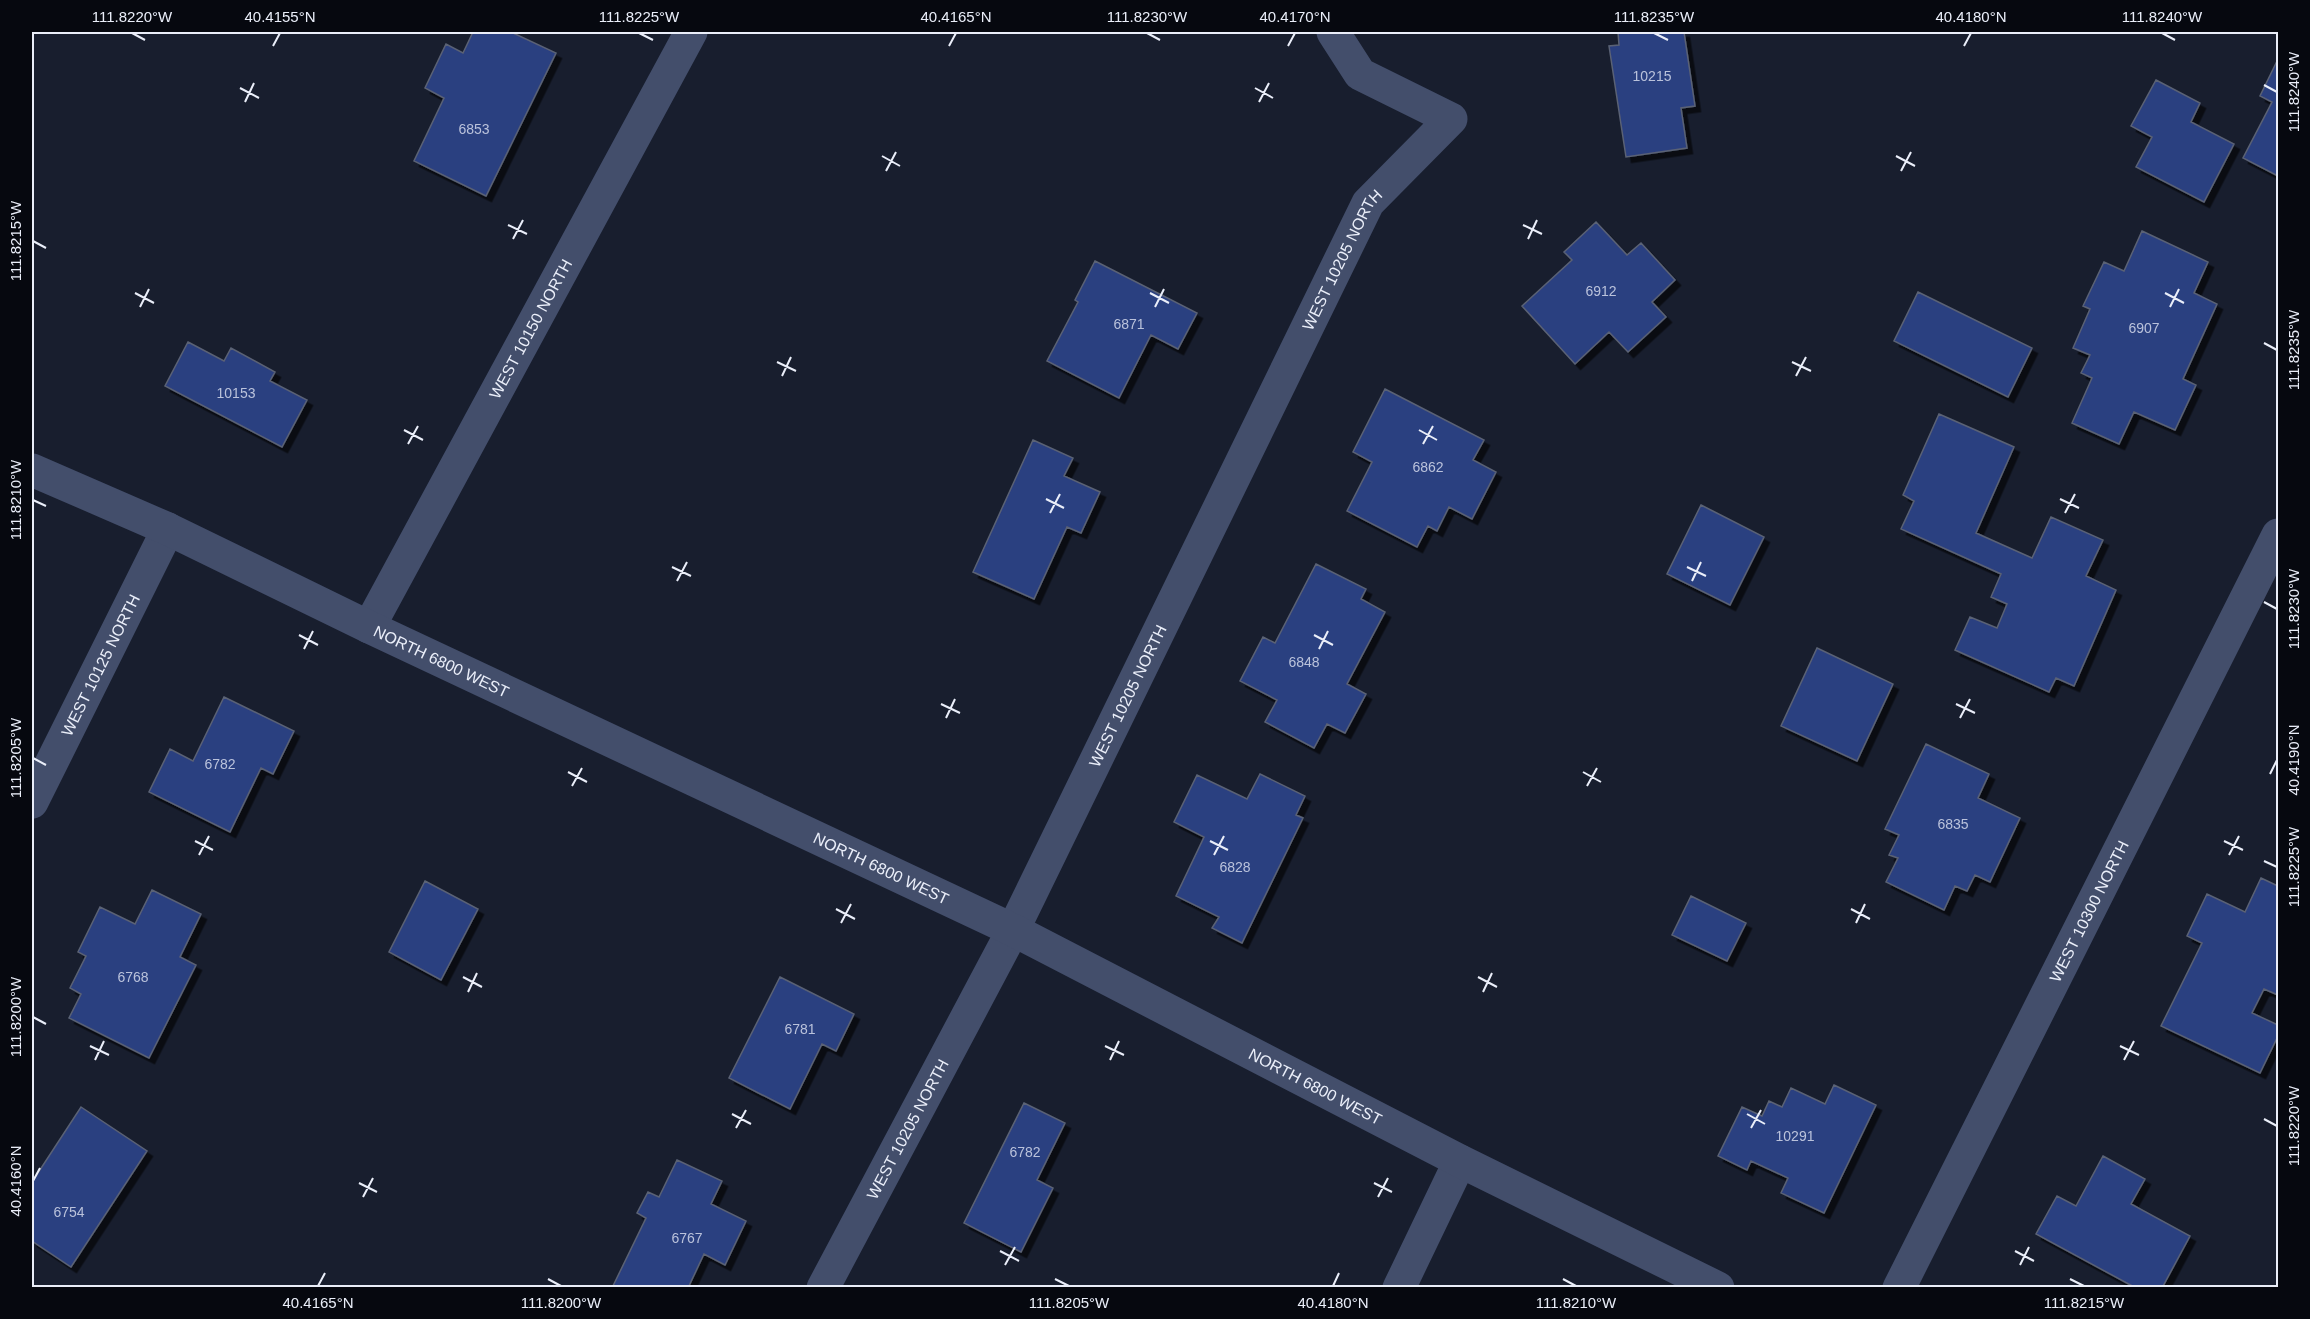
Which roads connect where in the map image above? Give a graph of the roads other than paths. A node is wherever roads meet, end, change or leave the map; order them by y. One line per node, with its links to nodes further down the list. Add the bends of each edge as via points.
1 (691, 32): 6 (street, WEST 10150 NORTH)
2 (1333, 32): 8 (street, WEST 10205 NORTH, via 1360,74 1451,119 1368,203)
3 (32, 470): 4 (street, NORTH 6800 WEST)
4 (168, 529): 6 (street, NORTH 6800 WEST); 7 (street, WEST 10125 NORTH)
5 (2278, 535): 13 (street, WEST 10300 NORTH)
6 (369, 627): 8 (street, NORTH 6800 WEST)
7 (32, 802)
8 (1013, 930): 9 (street, NORTH 6800 WEST); 10 (street, WEST 10205 NORTH)
9 (1460, 1161): 11 (street); 12 (street, NORTH 6800 WEST)
10 (823, 1287)
11 (1399, 1287)
12 (1718, 1287)
13 (1899, 1287)

